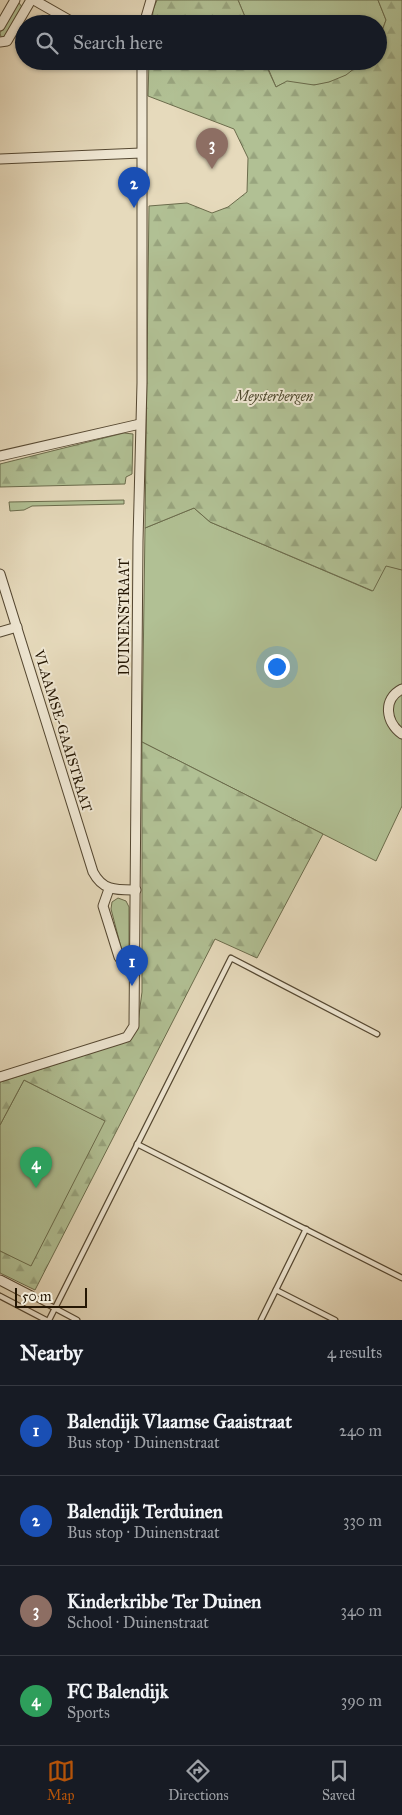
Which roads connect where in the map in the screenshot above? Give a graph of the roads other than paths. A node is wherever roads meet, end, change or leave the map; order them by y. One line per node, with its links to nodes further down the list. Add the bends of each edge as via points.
1 (15, 0): 7 (street)
2 (32, 0): 4 (street); 5 (street)
3 (151, 0): 6 (street)
4 (23, 15)
5 (60, 15)
6 (147, 15)
7 (0, 26)
8 (15, 28): 9 (street, via 7,41)
9 (0, 42)
10 (142, 70): 11 (street, DUINENSTRAAT)
11 (141, 153): 12 (street); 13 (street, DUINENSTRAAT)
12 (0, 159)
13 (140, 424): 14 (street); 21 (street, DUINENSTRAAT)
14 (0, 456)
15 (0, 574): 16 (street, VLAAMSE-GAAISTRAAT)
16 (17, 627): 17 (street); 20 (street, VLAAMSE-GAAISTRAAT, via 93,872)
17 (0, 632)
18 (402, 688): 19 (street, via 392,697 388,714 395,729)
19 (402, 734)
20 (109, 889): 21 (street); 22 (street, via 104,906 119,957 122,963)
21 (136, 890): 22 (street, DUINENSTRAAT)
22 (136, 969): 24 (street, DUINENSTRAAT, via 134,1026 126,1037)
23 (377, 1034): 25 (lane, via 231,958)
24 (0, 1077)
25 (137, 1144): 26 (lane); 32 (lane)
26 (306, 1229): 27 (lane); 29 (lane)
27 (402, 1278)
28 (0, 1280): 31 (street)
29 (276, 1290): 35 (lane); 36 (lane)
30 (0, 1296): 33 (lane)
31 (31, 1296): 32 (lane)
32 (55, 1309): 33 (lane); 34 (lane)
33 (47, 1320)
34 (77, 1320)
35 (261, 1320)
36 (335, 1320)

